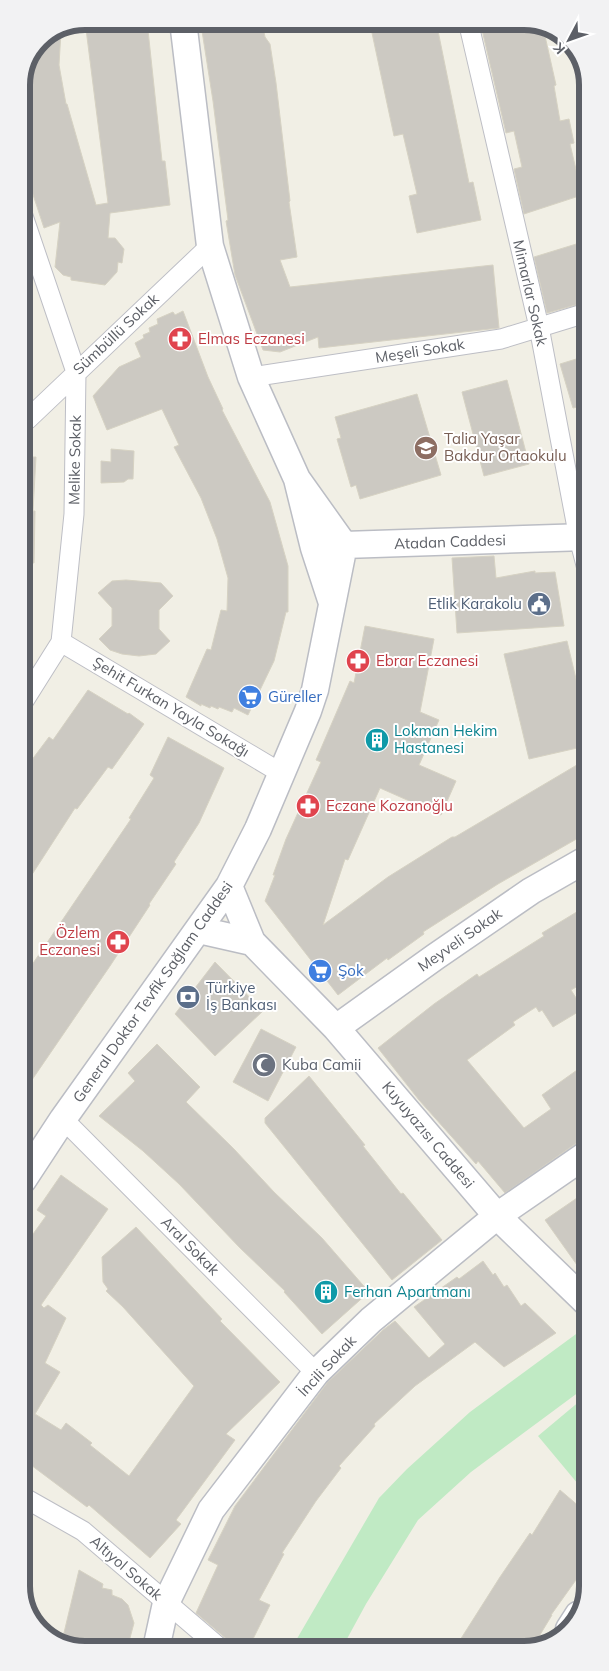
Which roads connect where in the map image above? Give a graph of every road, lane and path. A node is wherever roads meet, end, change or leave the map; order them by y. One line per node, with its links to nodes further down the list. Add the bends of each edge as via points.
1 (184, 30): 4 (street, General Doktor Tevfik Sağlam Caddesi)
2 (470, 30): 6 (street, Mimarlar Sokak)
3 (30, 237): 7 (street, Melike Sokak)
4 (210, 246): 7 (street, Sümbüllü Sokak); 8 (street, General Doktor Tevfik Sağlam Caddesi)
5 (579, 315): 6 (street, Meşeli Sokak)
6 (539, 327): 8 (street, Meşeli Sokak, via 501,339); 11 (street, Mimarlar Sokak)
7 (76, 372): 9 (street, Sümbüllü Sokak); 16 (street, Melike Sokak, via 74,514)
8 (251, 378): 10 (street, General Doktor Tevfik Sağlam Caddesi)
9 (30, 417)
10 (297, 479): 13 (street); 14 (street, General Doktor Tevfik Sağlam Caddesi)
11 (579, 522)
12 (579, 537): 13 (street, Atadan Caddesi)
13 (344, 545): 14 (street, Atadan Caddesi); 15 (street)
14 (314, 548): 15 (street, General Doktor Tevfik Sağlam Caddesi)
15 (332, 604): 18 (street, General Doktor Tevfik Sağlam Caddesi, via 315,690)
16 (61, 642): 17 (street, Melike Sokak); 18 (street, Şehit Furkan Yayla Sokağı)
17 (30, 691)
18 (281, 773): 20 (street, General Doktor Tevfik Sağlam Caddesi, via 258,829)
19 (579, 864): 23 (street, Meyveli Sokak, via 531,892)
20 (229, 886): 21 (street, General Doktor Tevfik Sağlam Caddesi); 22 (street)
21 (199, 930): 22 (street); 24 (street, General Doktor Tevfik Sağlam Caddesi)
22 (252, 942): 23 (street, Kuyuyazısı Caddesi)
23 (336, 1028): 27 (street, Kuyuyazısı Caddesi)
24 (64, 1119): 26 (street, General Doktor Tevfik Sağlam Caddesi); 29 (street, Aral Sokak)
25 (579, 1160): 27 (street, İncili Sokak)
26 (30, 1170)
27 (497, 1216): 28 (street, Kuyuyazısı Caddesi); 29 (street, İncili Sokak, via 372,1320)
28 (579, 1295)
29 (316, 1373): 31 (street, İncili Sokak, via 211,1510)
30 (30, 1501): 31 (street, Altıyol Sokak, via 83,1532)
31 (166, 1603): 32 (street, İncili Sokak); 33 (street, Altıyol Sokak)
32 (158, 1641)
33 (211, 1641)

